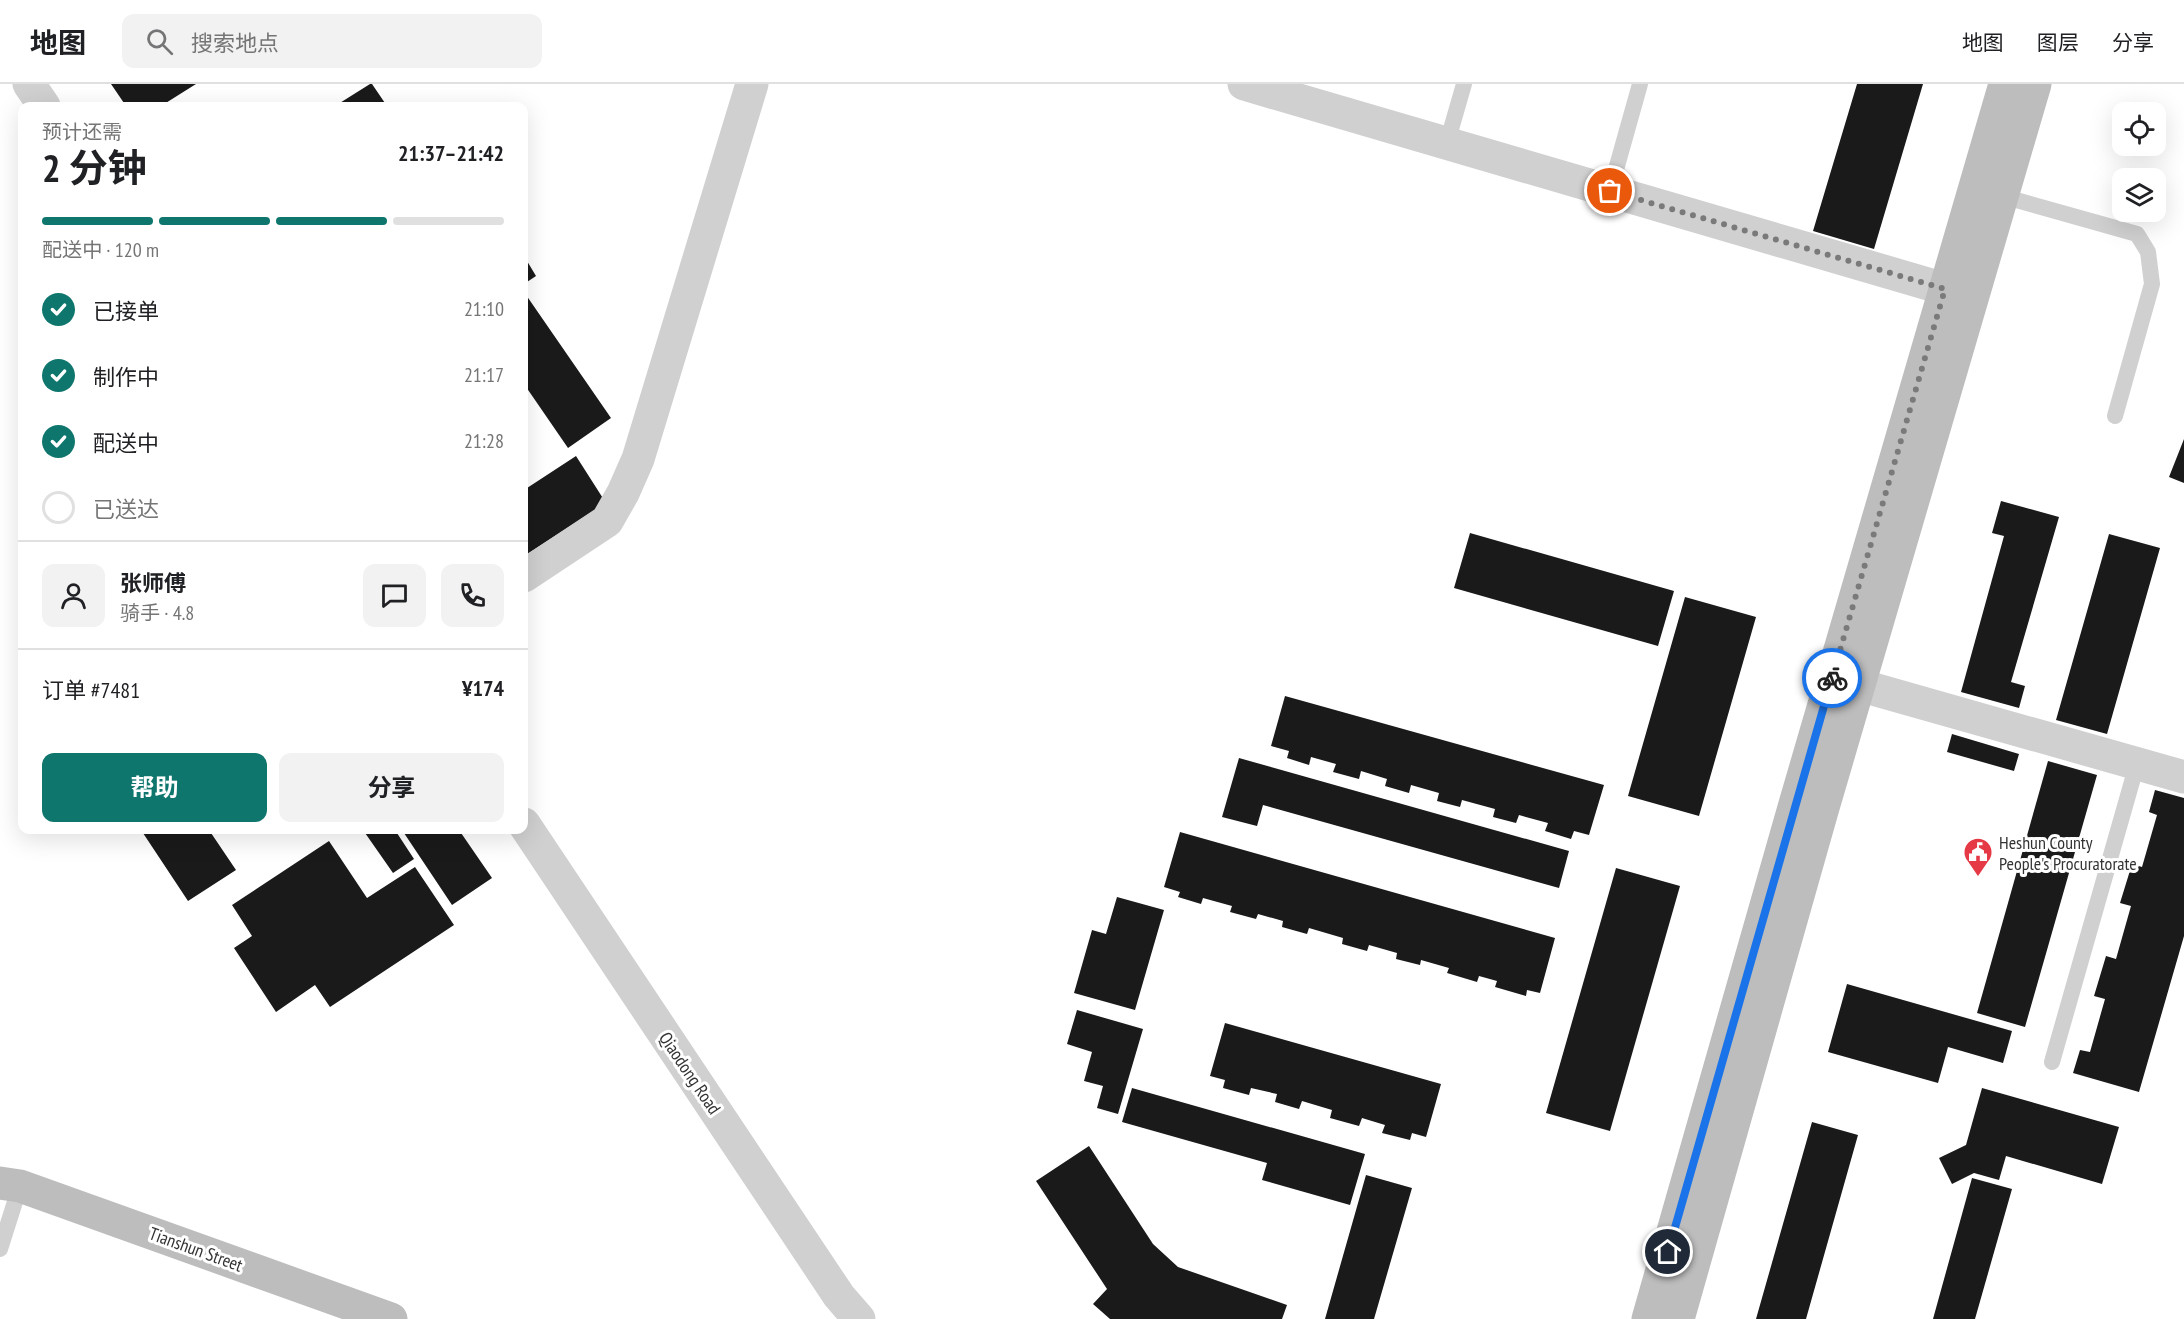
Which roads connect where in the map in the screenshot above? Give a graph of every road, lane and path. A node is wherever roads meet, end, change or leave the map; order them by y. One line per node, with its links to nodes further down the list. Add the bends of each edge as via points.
1 (29, 84): 9 (street)
2 (752, 84): 15 (street, via 641,447 623,493 607,521)
3 (1244, 84): 8 (street)
4 (1464, 84): 10 (lane)
5 (1640, 84): 11 (lane)
6 (2005, 84): 13 (main road)
7 (2034, 84): 12 (main road)
8 (1286, 90): 10 (street)
9 (41, 102)
10 (1447, 143): 11 (street)
11 (1610, 191): 13 (street)
12 (2002, 196): 14 (lane, via 2137,234 2148,252 2152,284); 16 (main road)
13 (1945, 289): 25 (main road)
14 (2115, 416)
15 (528, 573)
16 (1859, 685): 17 (street); 26 (main road)
17 (2137, 764): 18 (street); 20 (lane)
18 (2184, 777)
19 (528, 830): 24 (street, Qiaodong Road, via 839,1296)
20 (2052, 1062)
21 (10, 1184): 22 (lane); 23 (main road, Tianshun Street)
22 (0, 1249)
23 (391, 1319)
24 (859, 1319)
25 (1648, 1319)
26 (1678, 1319)

